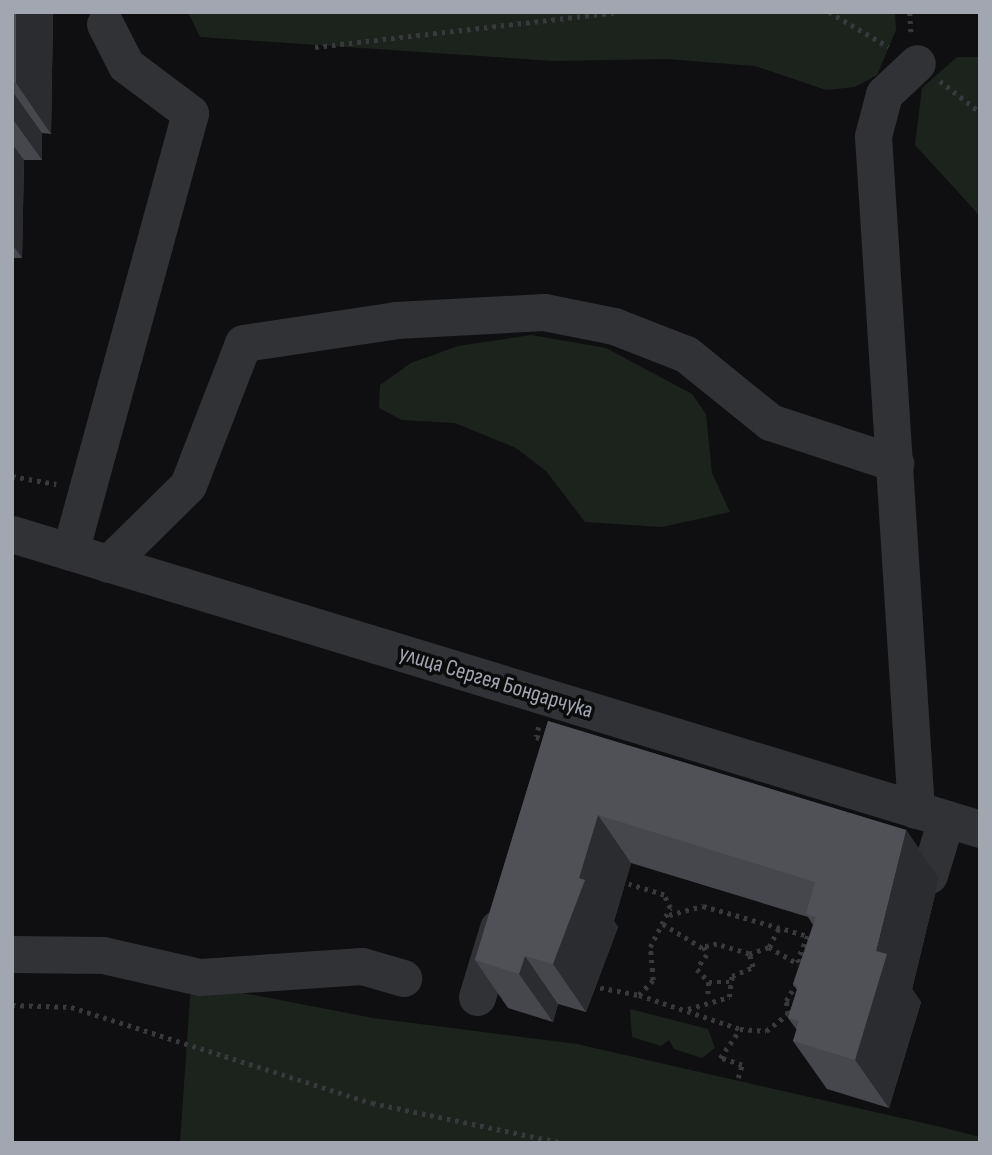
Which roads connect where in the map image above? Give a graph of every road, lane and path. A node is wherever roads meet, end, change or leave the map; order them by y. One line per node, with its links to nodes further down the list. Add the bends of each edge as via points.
1 (616, 12): 3 (path)
2 (105, 23): 7 (street, via 127,65 190,113)
3 (315, 47)
4 (916, 63): 5 (street, via 884,94 873,136)
5 (895, 463): 10 (street, via 770,422 686,354 614,326 544,312 396,320 243,343 188,485); 13 (street)
6 (12, 476): 7 (path)
7 (88, 484): 9 (street)
8 (12, 534): 9 (street, улица Сергея Бондарчука)
9 (69, 552): 10 (street, улица Сергея Бондарчука)
10 (108, 564): 11 (street, улица Сергея Бондарчука)
11 (567, 703): 12 (street); 13 (street, улица Сергея Бондарчука)
12 (546, 739)
13 (944, 818): 14 (street)
14 (922, 873)
15 (629, 884): 17 (path, via 664,895)
16 (510, 888): 26 (street)
17 (669, 915): 18 (path); 19 (path, via 698,906)
18 (663, 924): 21 (path); 30 (path, via 650,947 656,970)
19 (779, 927): 20 (path); 24 (path, via 808,936)
20 (769, 947): 23 (path); 24 (path)
21 (704, 949): 23 (path, via 717,944); 28 (path, via 707,956 697,969)
22 (12, 954): 25 (street, via 103,955 200,977 362,966)
23 (749, 954): 29 (path, via 753,967)
24 (800, 964): 34 (path, via 803,977 791,987 780,1022 766,1031)
25 (403, 978)
26 (494, 978)
27 (582, 982): 30 (path)
28 (709, 982): 29 (path); 31 (path)
29 (729, 982): 31 (path, via 729,997)
30 (639, 995): 33 (path)
31 (708, 998): 33 (path)
32 (12, 1005): 36 (path, via 71,1007 372,1103)
33 (687, 1009): 34 (path)
34 (740, 1030): 35 (path, via 720,1058 742,1065)
35 (738, 1078)
36 (563, 1143)

